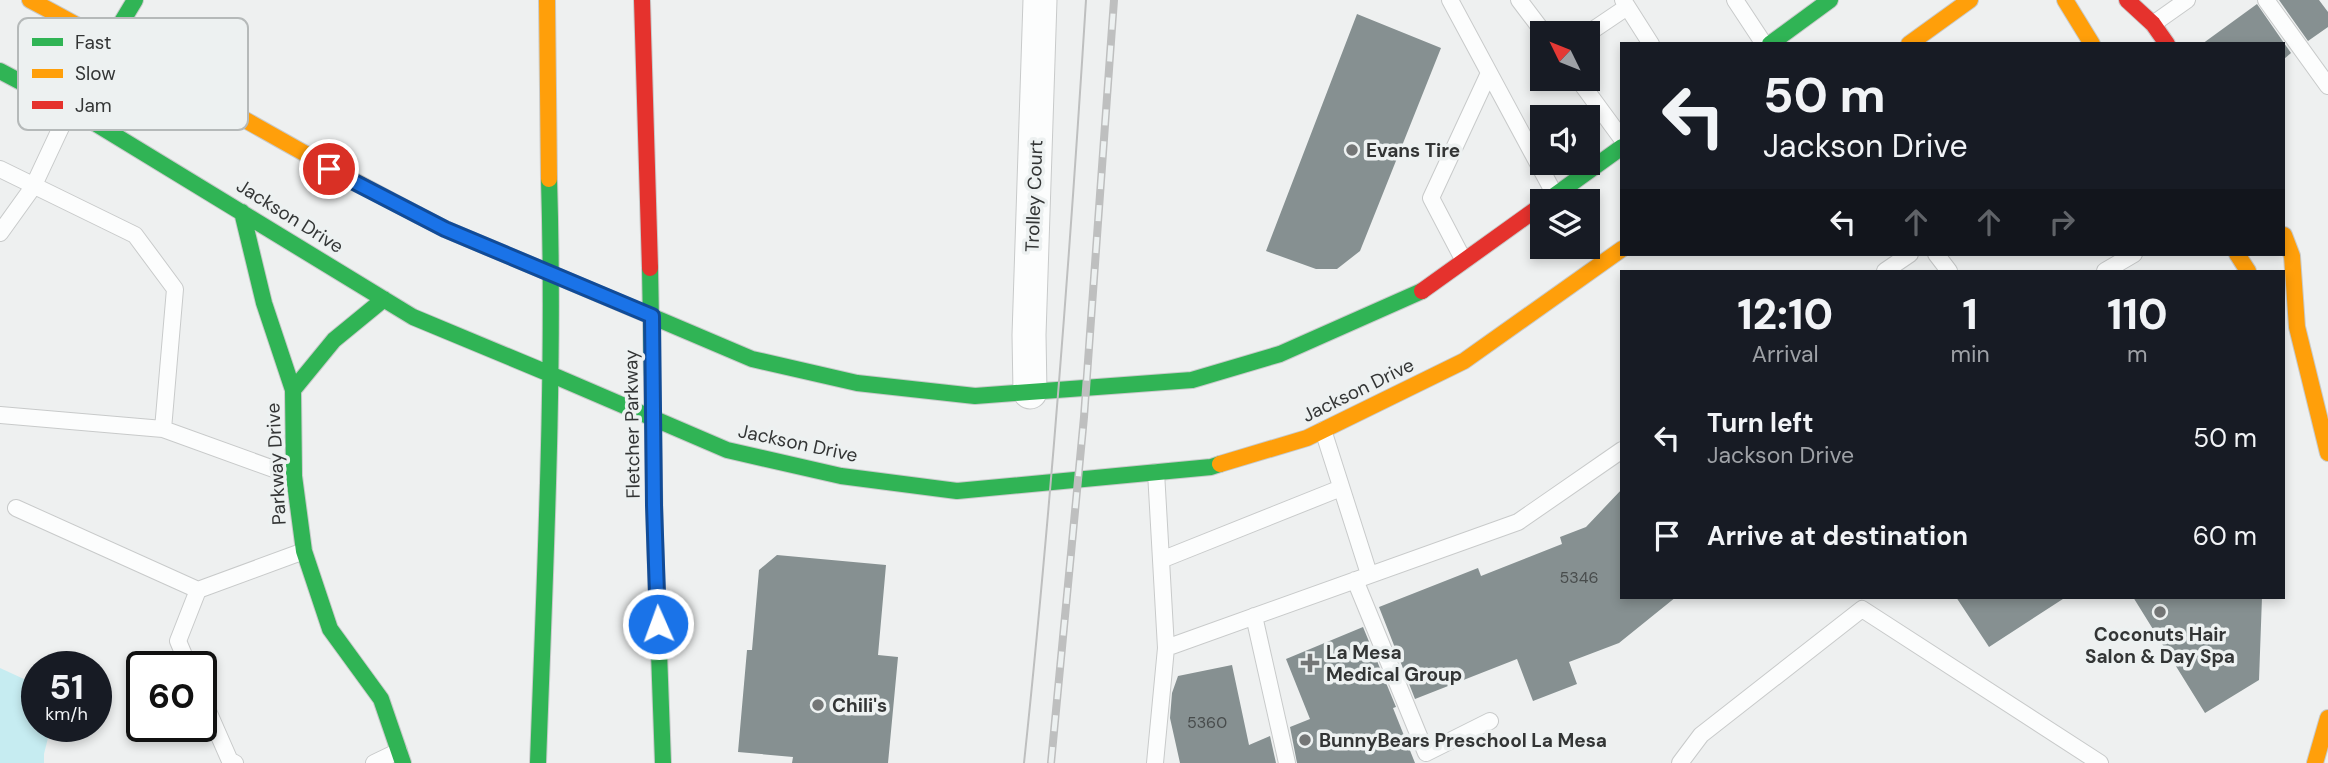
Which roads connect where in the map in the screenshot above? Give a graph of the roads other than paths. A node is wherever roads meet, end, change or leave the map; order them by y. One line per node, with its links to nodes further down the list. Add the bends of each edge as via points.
1 (30, 0): 16 (main road)
2 (135, 0): 17 (main road)
3 (547, 0): 53 (main road)
4 (642, 0): 56 (main road, Fletcher Parkway)
5 (1040, 0): 60 (street, Trolley Court)
6 (1450, 0): 28 (lane)
7 (1519, 0): 18 (lane)
8 (1735, 0): 22 (lane)
9 (1830, 0): 23 (main road)
10 (1970, 0): 24 (main road)
11 (2065, 0): 25 (main road)
12 (2127, 0): 20 (main road)
13 (2187, 0): 20 (lane)
14 (2266, 0): 30 (lane)
15 (1625, 4): 19 (lane); 21 (lane)
16 (64, 18)
17 (124, 18)
18 (1535, 21)
19 (1600, 24)
20 (2153, 24): 26 (main road)
21 (1650, 42)
22 (1763, 42)
23 (1773, 42)
24 (1912, 42)
25 (2091, 42)
26 (2166, 42)
27 (0, 71): 29 (main road, Jackson Drive)
28 (1489, 73): 39 (lane); 49 (lane, via 1431,198)
29 (18, 81)
30 (2328, 86)
31 (1587, 91): 35 (lane)
32 (248, 122): 53 (main road, via 445,229)
33 (60, 130): 38 (lane)
34 (106, 130): 41 (main road, Jackson Drive)
35 (1620, 136)
36 (1620, 148): 40 (main road)
37 (0, 169): 38 (lane)
38 (33, 187): 43 (lane); 63 (lane, via 135,235 176,289)
39 (1542, 189)
40 (1564, 189)
41 (242, 212): 54 (main road, Jackson Drive); 59 (main road, Parkway Drive, via 264,303)
42 (1530, 214): 49 (main road)
43 (0, 233)
44 (2285, 238): 57 (main road, via 2292,256)
45 (1620, 250): 64 (main road, Jackson Drive, via 1464,361)
46 (1907, 256): 50 (lane)
47 (1938, 256): 51 (lane)
48 (2131, 256): 52 (lane)
49 (1464, 261): 60 (main road, via 1423,290 1280,354 1192,380)
50 (1886, 270)
51 (1949, 270)
52 (2107, 270)
53 (552, 274): 56 (main road); 58 (main road)
54 (384, 299): 58 (main road, Jackson Drive, via 413,317); 59 (main road, via 334,340)
55 (2285, 313): 57 (main road)
56 (652, 316): 60 (main road, via 752,359 857,383 975,396); 62 (main road, Fletcher Parkway)
57 (2297, 327): 66 (main road)
58 (550, 374): 62 (main road, Jackson Drive); 84 (main road)
59 (293, 390): 68 (main road, Parkway Drive)
60 (1030, 392)
61 (0, 415): 63 (lane)
62 (653, 418): 67 (main road, Jackson Drive, via 727,450 841,476 957,491); 85 (main road, Fletcher Parkway)
63 (163, 429): 68 (lane)
64 (1323, 430): 67 (main road, Jackson Drive, via 1211,467); 69 (lane)
65 (1620, 451): 73 (lane, via 1518,522)
66 (2328, 453)
67 (1157, 472): 72 (lane)
68 (294, 476): 71 (main road, Parkway Drive)
69 (1341, 488): 72 (lane); 73 (lane)
70 (16, 508): 74 (lane)
71 (303, 551): 74 (lane); 81 (main road, Parkway Drive, via 330,629 381,699)
72 (1161, 560): 76 (lane)
73 (1362, 577): 75 (lane); 79 (lane, via 1426,753)
74 (198, 590): 77 (lane, via 178,641)
75 (1254, 616): 76 (lane); 87 (lane)
76 (1166, 648): 86 (lane)
77 (182, 651)
78 (2328, 718): 90 (main road)
79 (1490, 721)
80 (217, 731): 82 (lane)
81 (401, 757): 83 (lane)
82 (235, 763)
83 (374, 763)
84 (538, 763)
85 (663, 763)
86 (1154, 763)
87 (1287, 763)
88 (1681, 763): 89 (lane, via 1701,735 1862,609)
89 (2100, 763)
90 (2315, 763)

